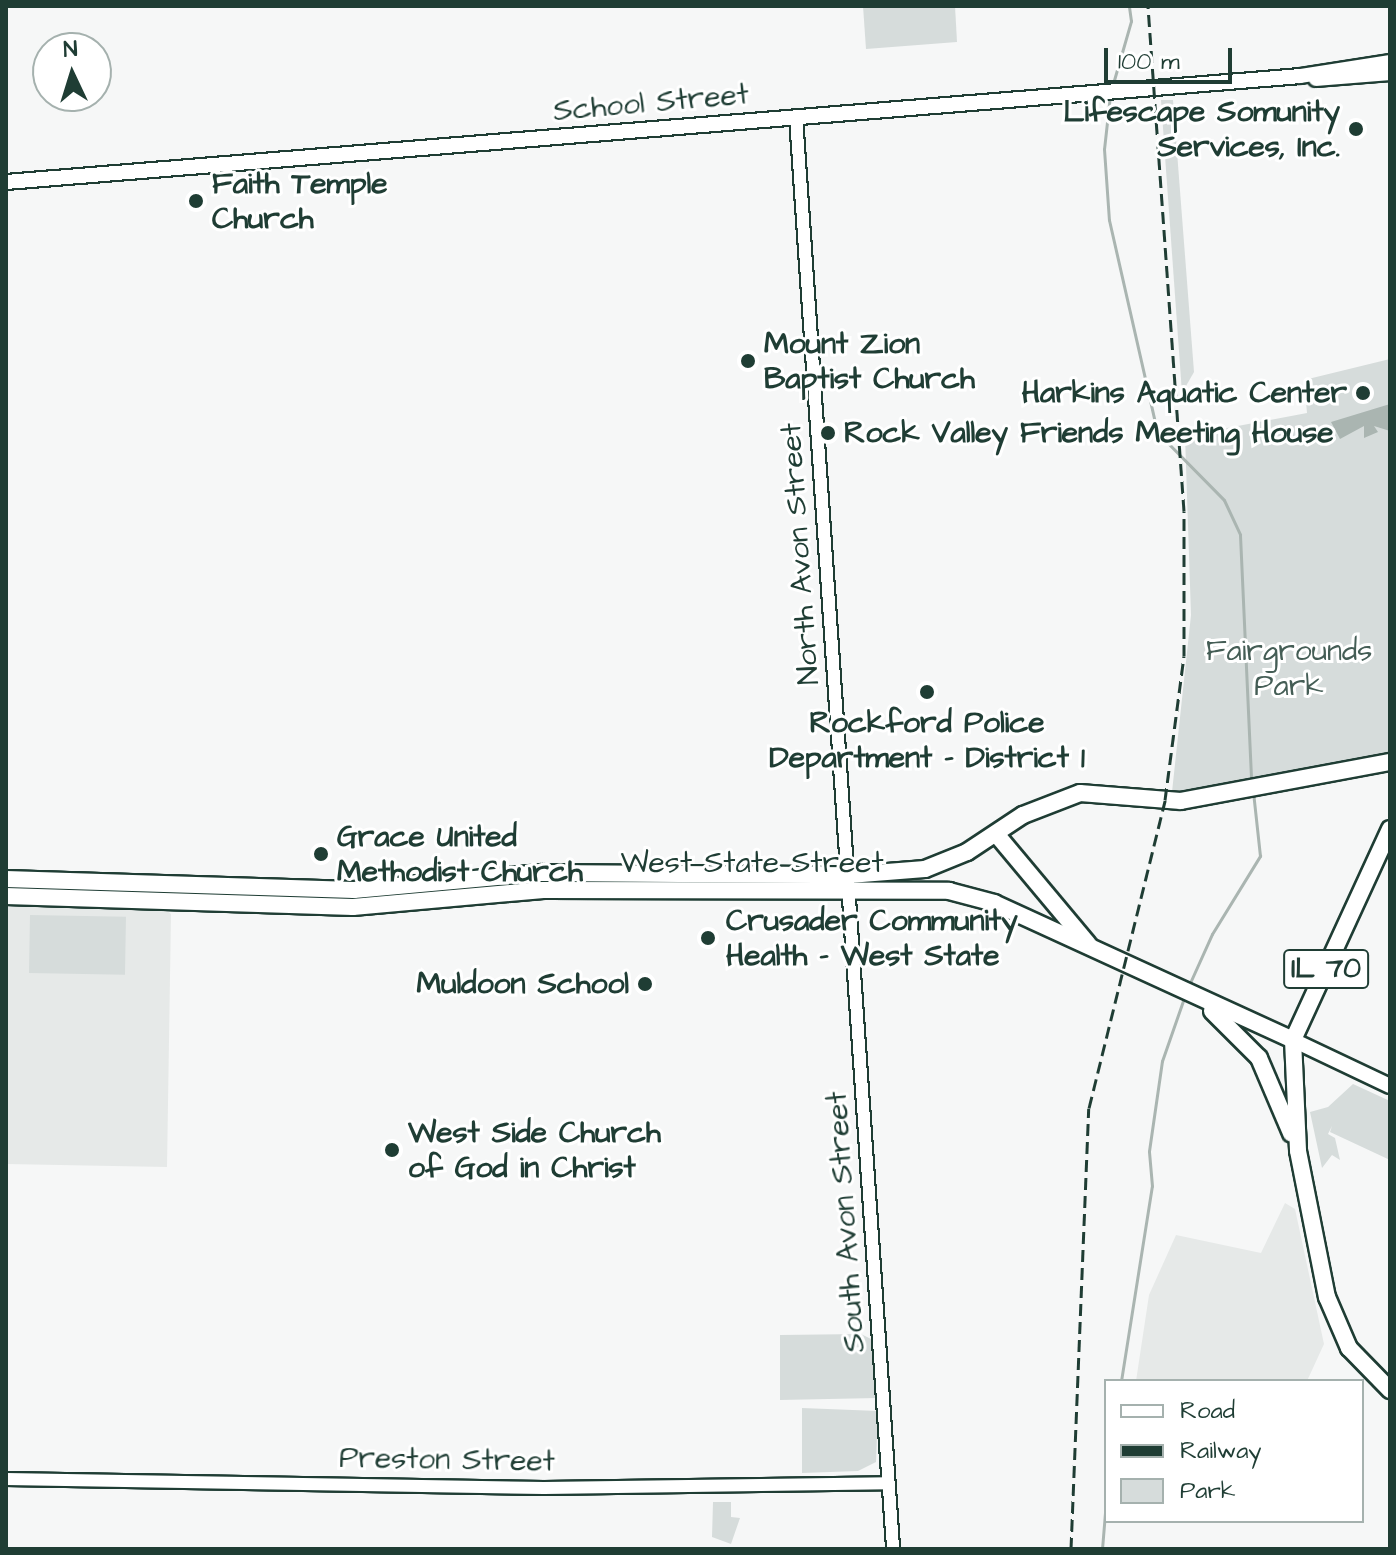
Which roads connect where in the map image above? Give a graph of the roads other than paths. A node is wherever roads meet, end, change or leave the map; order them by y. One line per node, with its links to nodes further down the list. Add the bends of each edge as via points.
1 (1390, 62): 3 (main road, School Street)
2 (1390, 73): 3 (main road, School Street)
3 (1300, 76): 4 (main road, School Street)
4 (796, 117): 5 (main road, School Street); 10 (street, North Avon Street)
5 (6, 182)
6 (1390, 762): 8 (main road, West State Street, via 1165,800 1107,791 1080,793 1023,815)
7 (1390, 829): 14 (main road, IL 70)
8 (997, 835): 10 (main road, West State Street, via 925,869); 12 (main road)
9 (6, 879): 10 (main road, West State Street, via 354,890 542,873)
10 (850, 883): 11 (main road, West State Street, via 535,891 353,907); 12 (main road, West State Street, via 970,894); 19 (street, South Avon Street)
11 (6, 896)
12 (1092, 949): 13 (main road, West State Street)
13 (1193, 997): 14 (main road, West State Street); 16 (main road, via 1259,1058)
14 (1293, 1040): 15 (main road, West State Street); 16 (main road)
15 (1390, 1086)
16 (1298, 1151): 17 (main road, via 1327,1297 1349,1348)
17 (1390, 1390)
18 (6, 1479): 19 (street, Preston Street, via 544,1488)
19 (888, 1483): 20 (street, South Avon Street)
20 (893, 1549)

